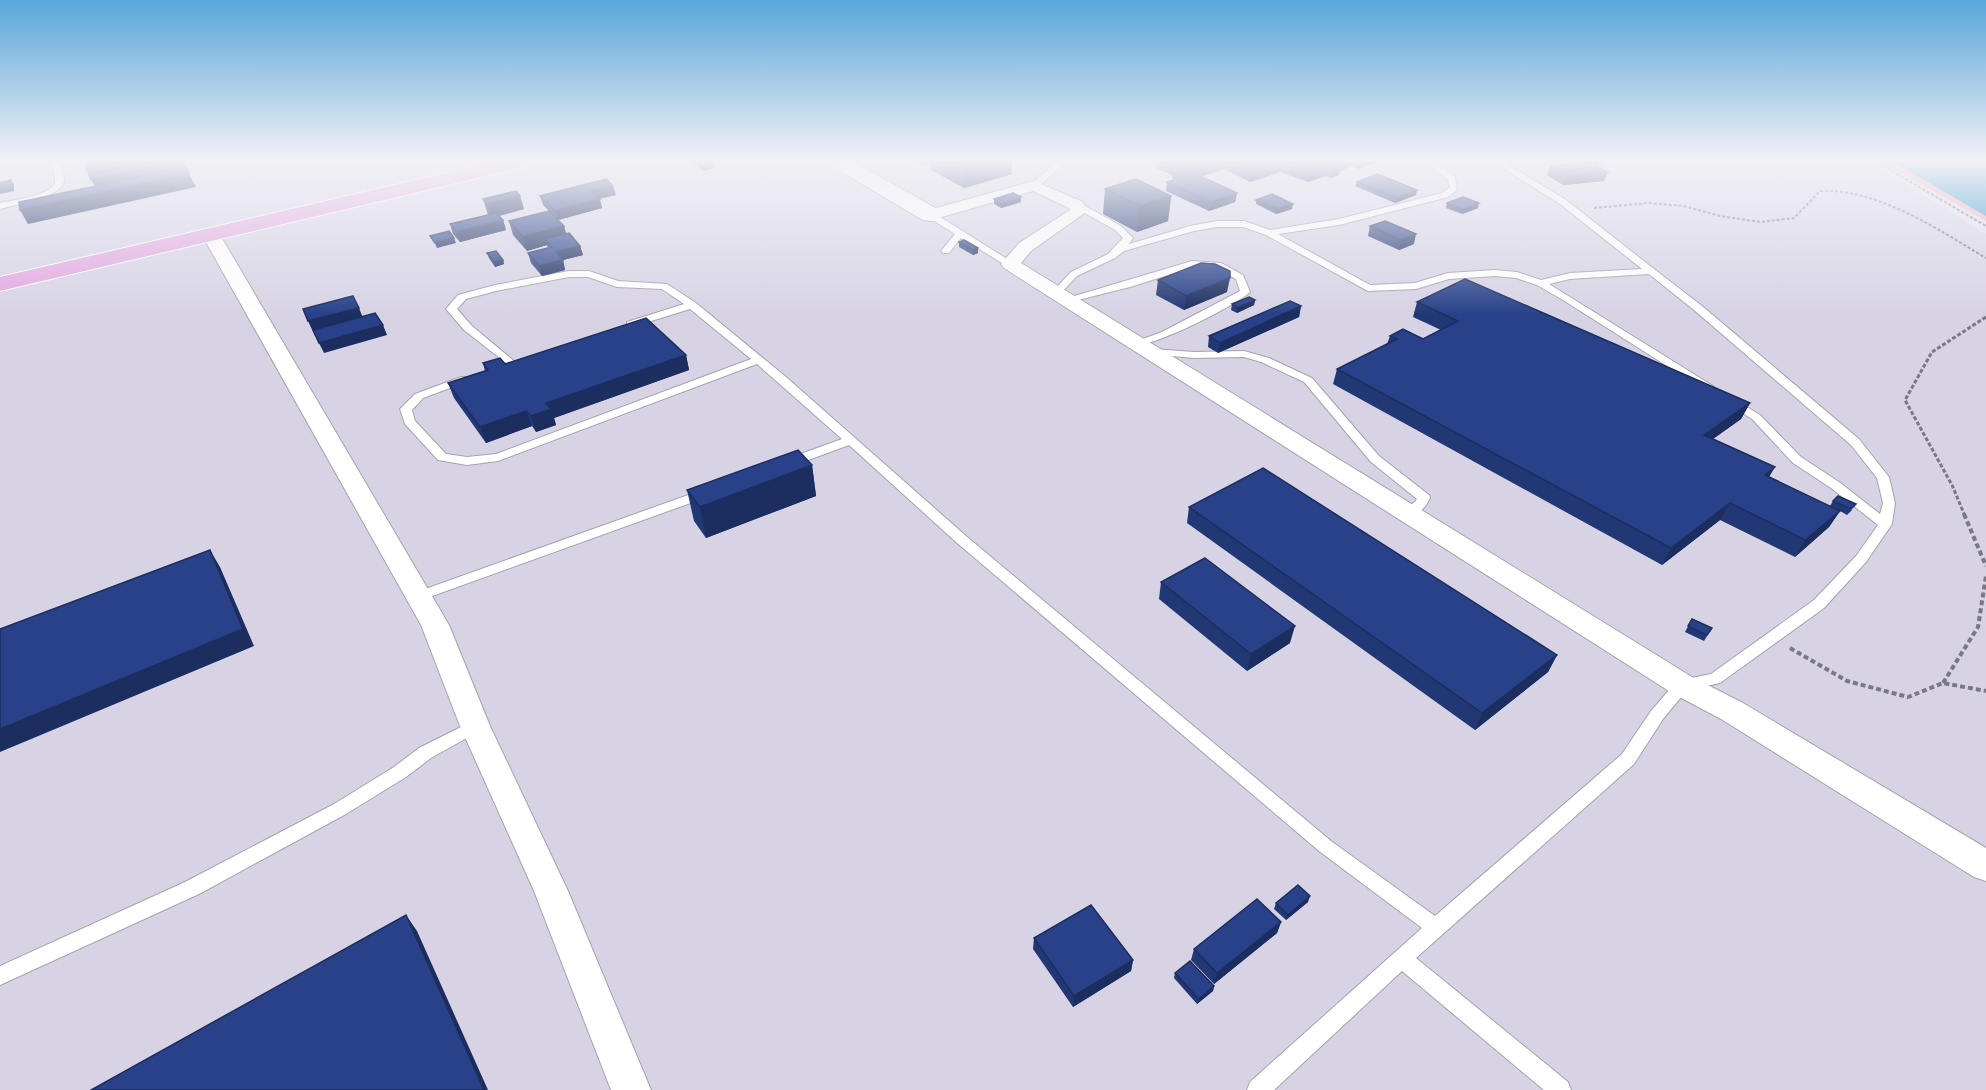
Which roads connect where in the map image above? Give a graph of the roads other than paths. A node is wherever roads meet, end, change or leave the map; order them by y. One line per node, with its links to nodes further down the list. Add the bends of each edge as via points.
1 (306, 212): 11 (highway)
2 (926, 212): 8 (street)
3 (942, 212): 8 (street)
4 (1078, 212): 14 (street, via 1025,247)
5 (1089, 212): 12 (lane, via 1128,238)
6 (1379, 212): 10 (lane)
7 (1577, 212): 15 (lane)
8 (931, 215): 9 (lane)
9 (960, 233): 13 (lane); 14 (lane)
10 (1269, 233): 12 (lane, via 1244,224 1217,224); 16 (lane, via 1368,288 1416,286 1448,276 1495,273)
11 (211, 234): 17 (highway); 30 (street)
12 (1124, 248): 18 (lane, via 1072,275)
13 (946, 251)
14 (1010, 264): 18 (street)
15 (1651, 270): 16 (lane, via 1570,276); 29 (lane, via 1855,442 1883,477 1888,503)
16 (1540, 283): 29 (lane, via 1756,417 1797,460)
17 (1, 287)
18 (1062, 296): 21 (street); 21 (lane, via 1127,285 1192,264 1218,265 1240,277 1245,292)
19 (692, 305): 20 (lane); 22 (lane); 23 (lane, via 664,286 617,284 588,274 559,276 462,297 451,309)
20 (624, 327)
21 (1145, 348): 28 (street); 28 (lane, via 1244,354 1308,380 1375,459 1424,498 1420,506)
22 (758, 360): 24 (lane, via 498,458 467,461 442,457 410,422 406,409 419,396); 25 (lane)
23 (510, 363)
24 (480, 374)
25 (849, 441): 26 (lane); 34 (lane, via 1325,846)
26 (771, 469)
27 (715, 489): 30 (lane)
28 (1407, 513): 31 (street)
29 (1885, 524): 31 (lane, via 1861,560 1819,604 1715,679)
30 (419, 596): 32 (street, via 435,625)
31 (1682, 685): 33 (street, via 1732,711); 34 (lane, via 1628,759)
32 (475, 726): 36 (lane, via 425,753 340,809 192,888); 37 (street, via 551,891)
33 (1986, 866)
34 (1436, 927): 35 (lane)
35 (1403, 958): 38 (lane); 39 (lane)
36 (0, 976)
37 (631, 1090)
38 (1258, 1090)
39 (1560, 1090)

